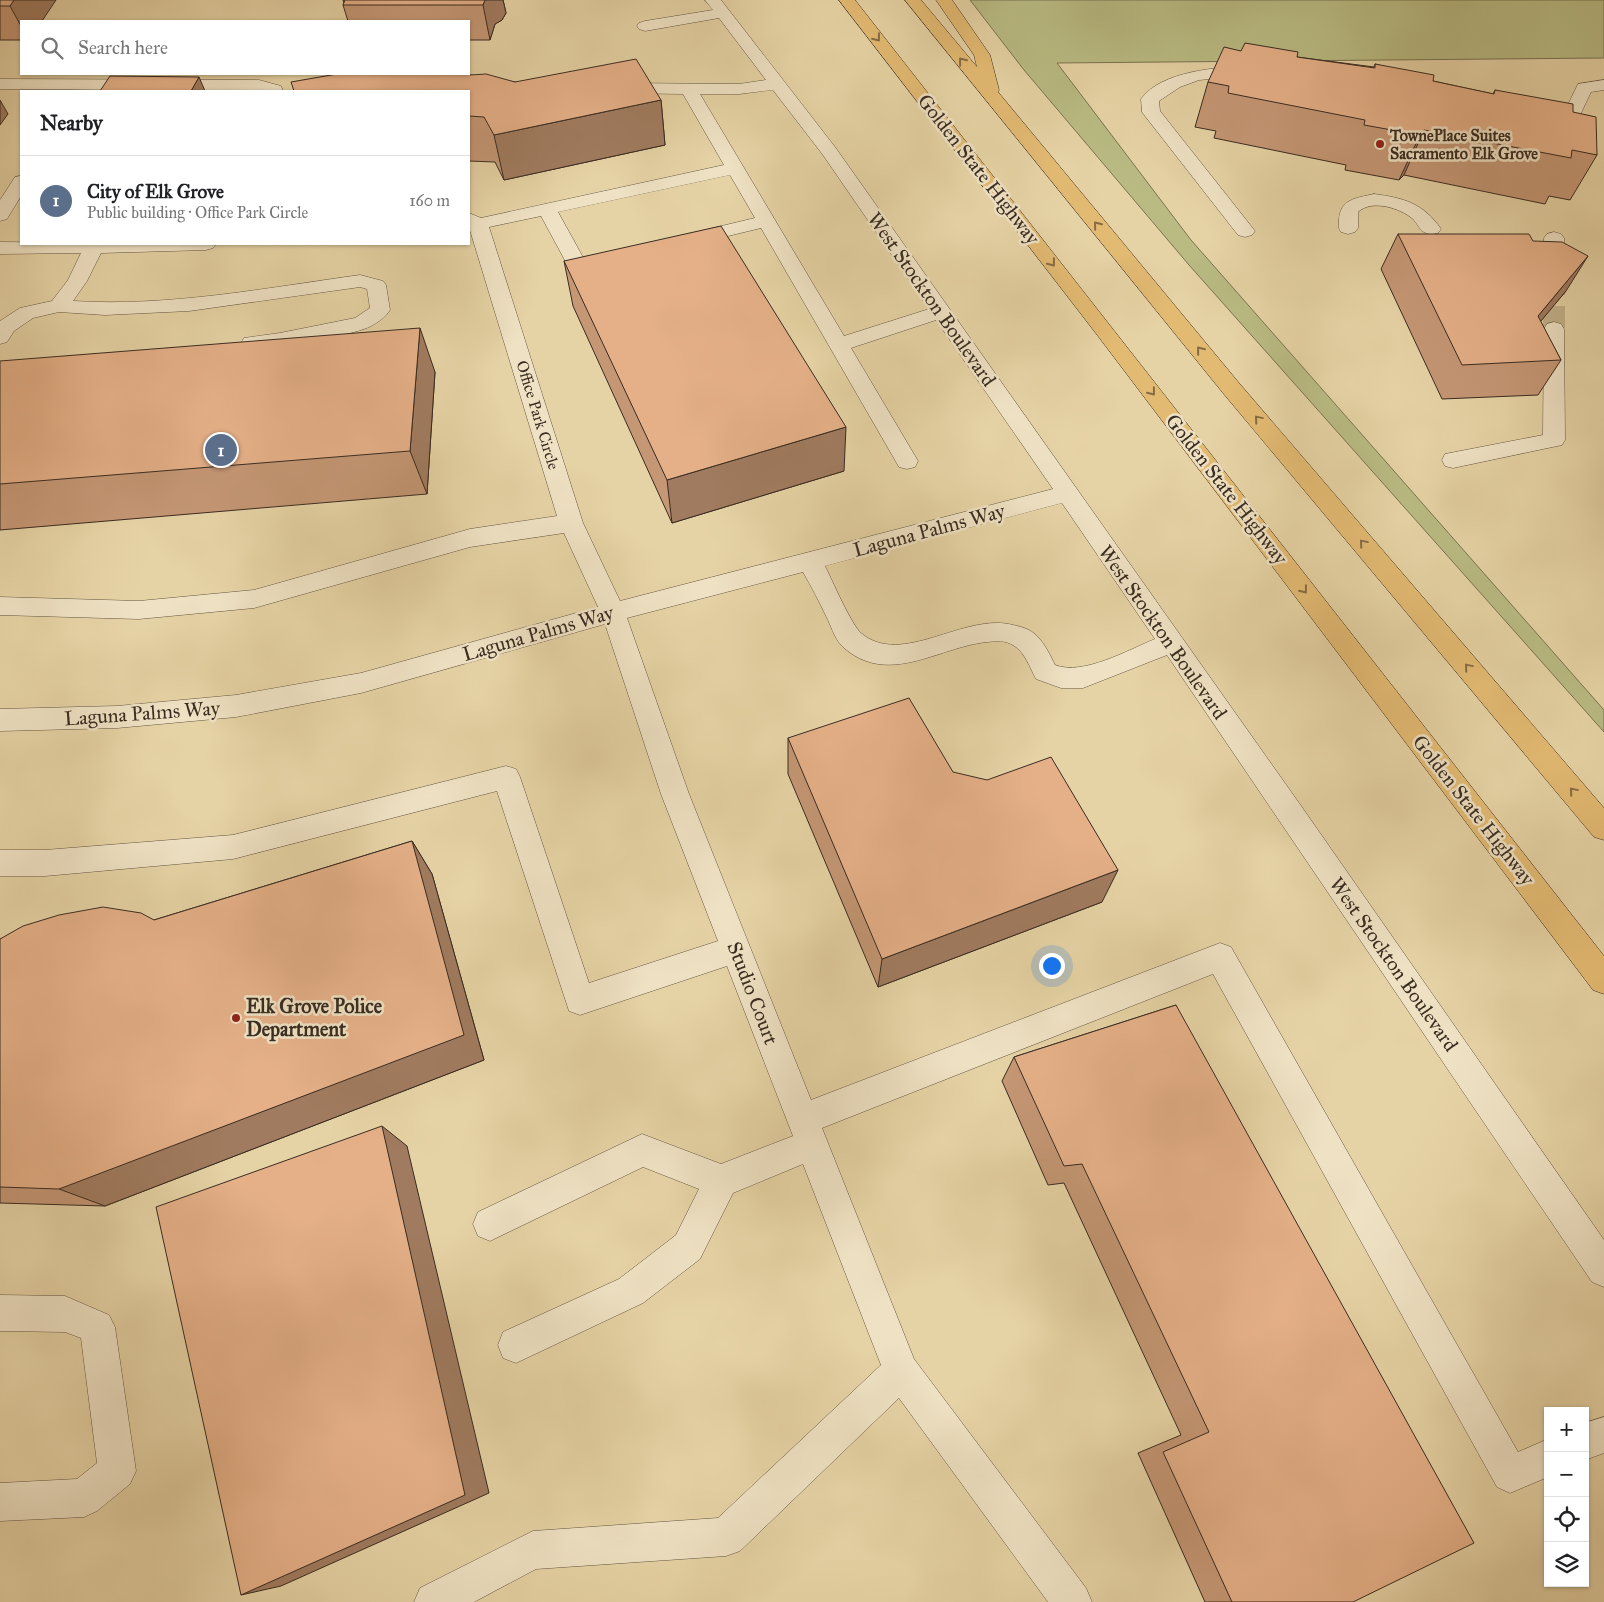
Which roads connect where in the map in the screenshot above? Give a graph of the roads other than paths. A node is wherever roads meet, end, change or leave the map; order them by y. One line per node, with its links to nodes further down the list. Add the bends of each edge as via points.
1 (913, 0): 14 (highway, one-way to 1)
2 (944, 0): 14 (highway, via 982,55)
3 (851, 6): 50 (highway, Golden State Highway, one-way to 50, via 1105,330)
4 (718, 7): 5 (street); 8 (street, West Stockton Boulevard)
5 (646, 26)
6 (1264, 72): 24 (street, via 1194,75 1163,89 1150,99 1151,112)
7 (0, 84): 10 (street)
8 (778, 84): 12 (street, via 738,89); 33 (street, West Stockton Boulevard, via 829,151)
9 (1604, 85): 15 (street, via 1584,88 1567,126)
10 (79, 88): 13 (street, via 259,85)
11 (599, 88): 12 (street)
12 (689, 89): 16 (street)
13 (275, 90)
14 (993, 99): 47 (highway, one-way to 14)
15 (1530, 118)
16 (735, 168): 18 (street); 20 (street)
17 (20, 183): 19 (street)
18 (547, 209): 21 (street); 30 (street, via 578,266)
19 (0, 215)
20 (766, 220): 26 (street); 37 (street)
21 (473, 222): 41 (street, Office Park Circle)
22 (1348, 228): 23 (street, via 1349,210 1357,203 1374,200 1398,203 1411,209)
23 (1431, 229)
24 (1245, 231)
25 (1554, 238): 31 (street)
26 (672, 243)
27 (188, 245): 28 (street)
28 (94, 247): 29 (street); 32 (street, via 77,280)
29 (0, 248)
30 (625, 254)
31 (1554, 271)
32 (58, 306): 35 (street, via 27,313 7,326); 36 (street, via 104,309 189,305 360,280 376,285 380,310 362,323 280,340)
33 (940, 312): 37 (street); 40 (street, West Stockton Boulevard)
34 (1554, 329): 38 (street, via 1554,440)
35 (0, 337)
36 (231, 345)
37 (839, 345): 39 (street)
38 (1453, 460)
39 (907, 461)
40 (1067, 494): 42 (street, Laguna Palms Way); 45 (street, West Stockton Boulevard)
41 (572, 522): 43 (street, via 470,538 254,599 140,610); 44 (street, Office Park Circle)
42 (810, 561): 44 (street, Laguna Palms Way); 45 (street, via 850,638 866,651 889,655 917,652 982,633 1001,632 1019,636 1033,648 1045,672 1061,678 1083,678)
43 (0, 606)
44 (613, 612): 46 (street, Laguna Palms Way, via 361,683 298,696 236,706 117,717); 49 (street, Studio Court, via 675,794)
45 (1171, 643): 54 (street, West Stockton Boulevard)
46 (0, 720)
47 (1604, 828)
48 (0, 863): 49 (street, via 45,863 233,847 506,777 580,1002)
49 (736, 949): 51 (street, Studio Court)
50 (1604, 980)
51 (807, 1132): 52 (street); 57 (street, Studio Court); 60 (street, via 1220,957 1510,1474)
52 (721, 1181): 53 (street, via 642,1150); 56 (street, via 688,1247 631,1291)
53 (490, 1224)
54 (1604, 1270)
55 (0, 1313): 61 (street, via 65,1314 97,1327 117,1471 84,1498)
56 (516, 1345)
57 (900, 1371): 62 (street, via 726,1537 533,1550); 63 (street, Studio Court)
58 (1604, 1435): 59 (street)
59 (1589, 1441)
60 (1544, 1460)
61 (0, 1502)
62 (434, 1602)
63 (1072, 1602)

